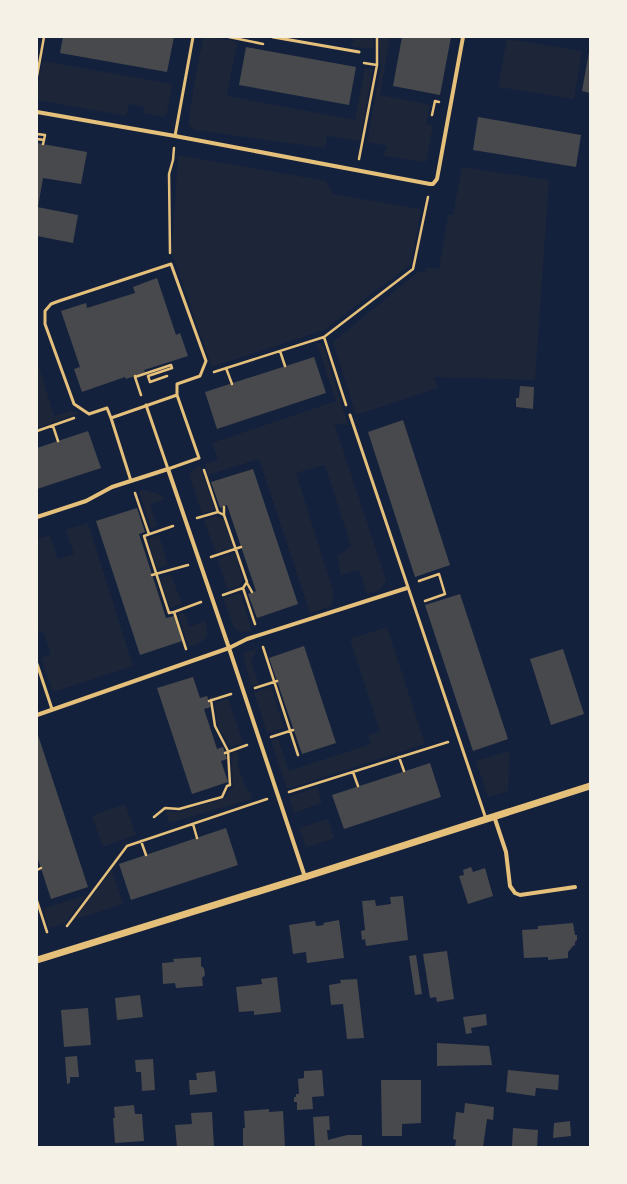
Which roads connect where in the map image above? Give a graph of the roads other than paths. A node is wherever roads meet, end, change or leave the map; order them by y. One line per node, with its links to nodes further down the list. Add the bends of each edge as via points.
1 (193, 37): 6 (lane)
2 (273, 37): 4 (lane)
3 (463, 37): 6 (street, via 436,182 430,184)
4 (359, 52)
5 (37, 112): 6 (street)
6 (175, 136)
7 (177, 395): 8 (lane); 10 (lane, via 177,384 200,376 206,361 171,264 59,301 51,304 45,311 45,324 74,404 89,414 107,408); 11 (lane, via 199,458)
8 (146, 406): 10 (lane); 11 (lane)
9 (350, 415): 14 (lane)
10 (111, 418): 12 (lane)
11 (168, 469): 12 (street); 15 (street)
12 (130, 481): 13 (street)
13 (37, 517)
14 (407, 588): 15 (street, via 258,635); 21 (lane)
15 (229, 648): 17 (street); 22 (street)
16 (37, 664): 17 (lane)
17 (52, 709): 18 (street)
18 (37, 715)
19 (590, 786): 20 (street)
20 (494, 816): 21 (street); 23 (street, via 506,852 510,886 515,893 520,895)
21 (486, 819): 22 (street)
22 (305, 877): 24 (street)
23 (575, 887)
24 (37, 960)

